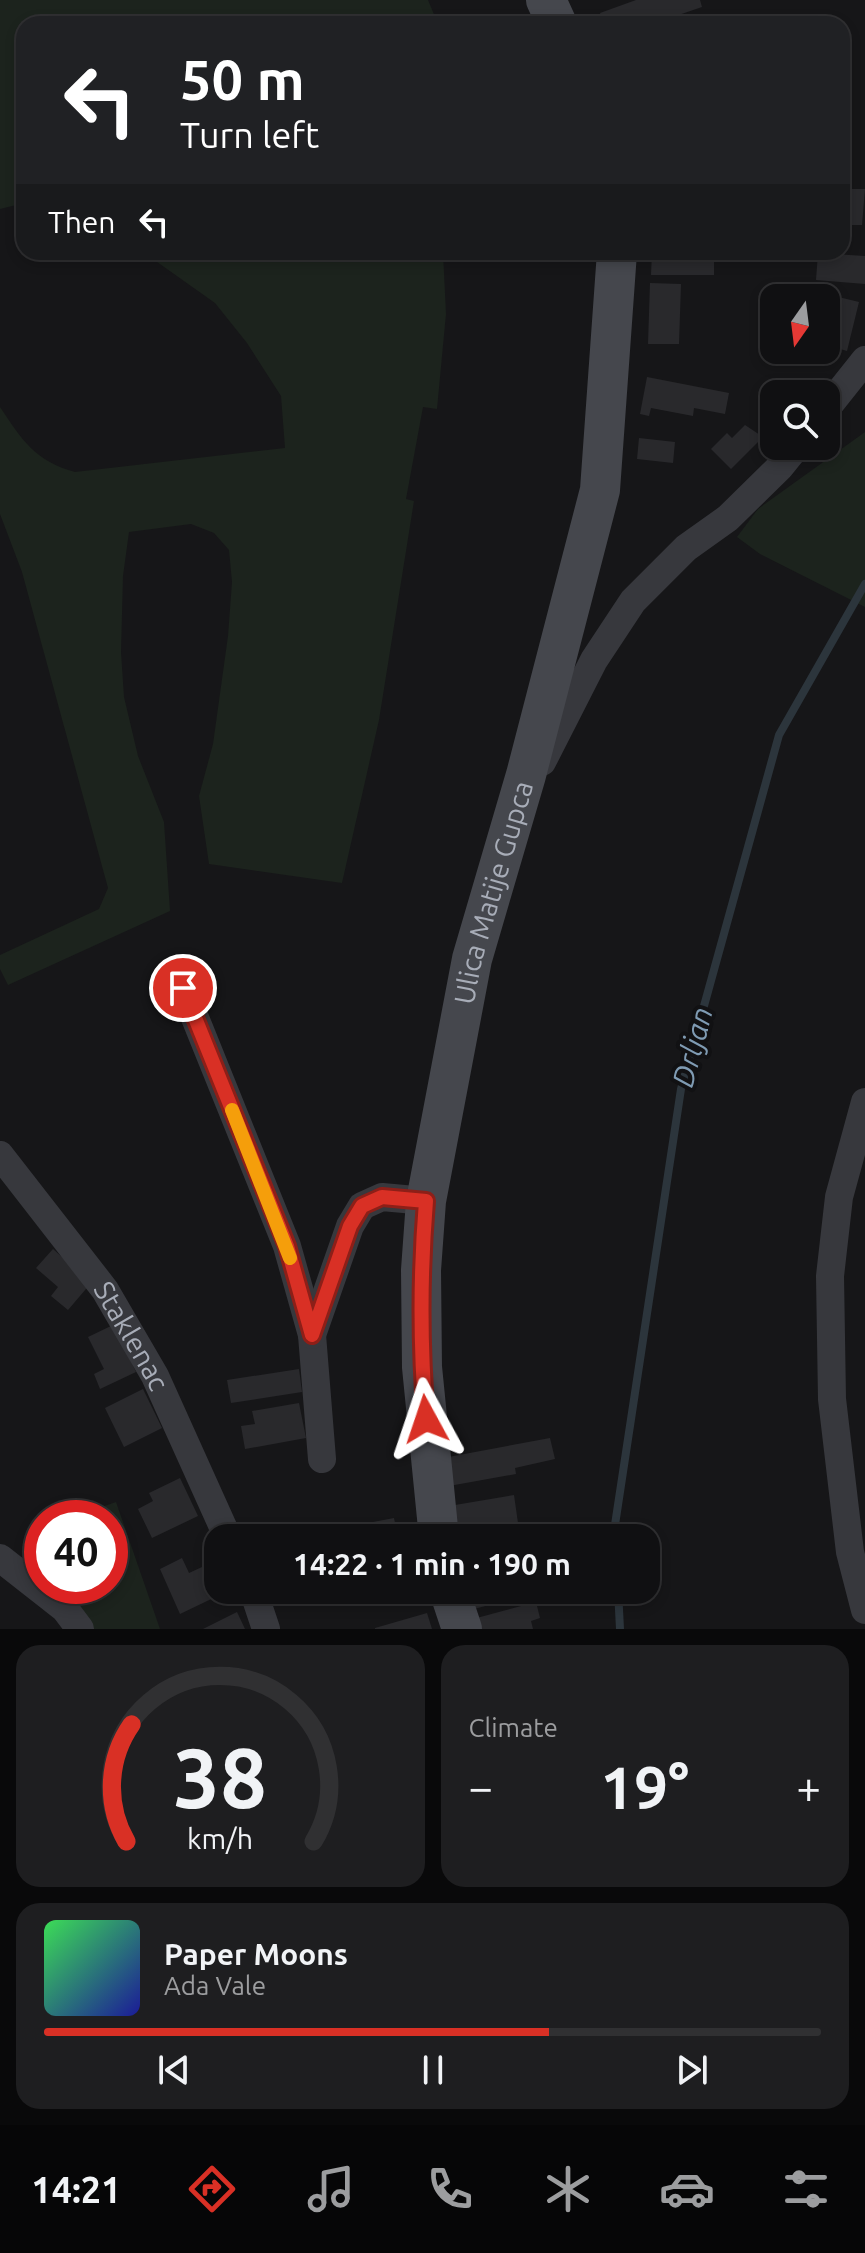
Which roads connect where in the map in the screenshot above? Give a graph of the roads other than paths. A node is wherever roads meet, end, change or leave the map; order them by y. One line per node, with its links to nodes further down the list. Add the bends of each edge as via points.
1 (616, 260): 5 (street, Ulica Matije Gupca, via 600,490)
2 (865, 360): 3 (street)
3 (840, 391)
4 (786, 460): 5 (street, via 633,601 594,660 540,767)
5 (526, 775): 9 (street, Ulica Matije Gupca, via 472,959)
6 (183, 988): 10 (street, via 287,1246)
7 (865, 1102): 14 (street, via 839,1197 830,1276 832,1399)
8 (0, 1155): 12 (street, Staklenac, via 105,1290 155,1376)
9 (426, 1201): 10 (street, via 382,1197 362,1206); 13 (street, Ulica Matije Gupca, via 422,1367)
10 (312, 1335): 11 (street)
11 (322, 1459)
12 (222, 1524)
13 (438, 1524)
14 (858, 1550): 18 (street)
15 (0, 1558): 19 (street, via 65,1609)
16 (258, 1604): 20 (street)
17 (454, 1604): 21 (street)
18 (865, 1610)
19 (80, 1629)
20 (266, 1629)
21 (462, 1629)

